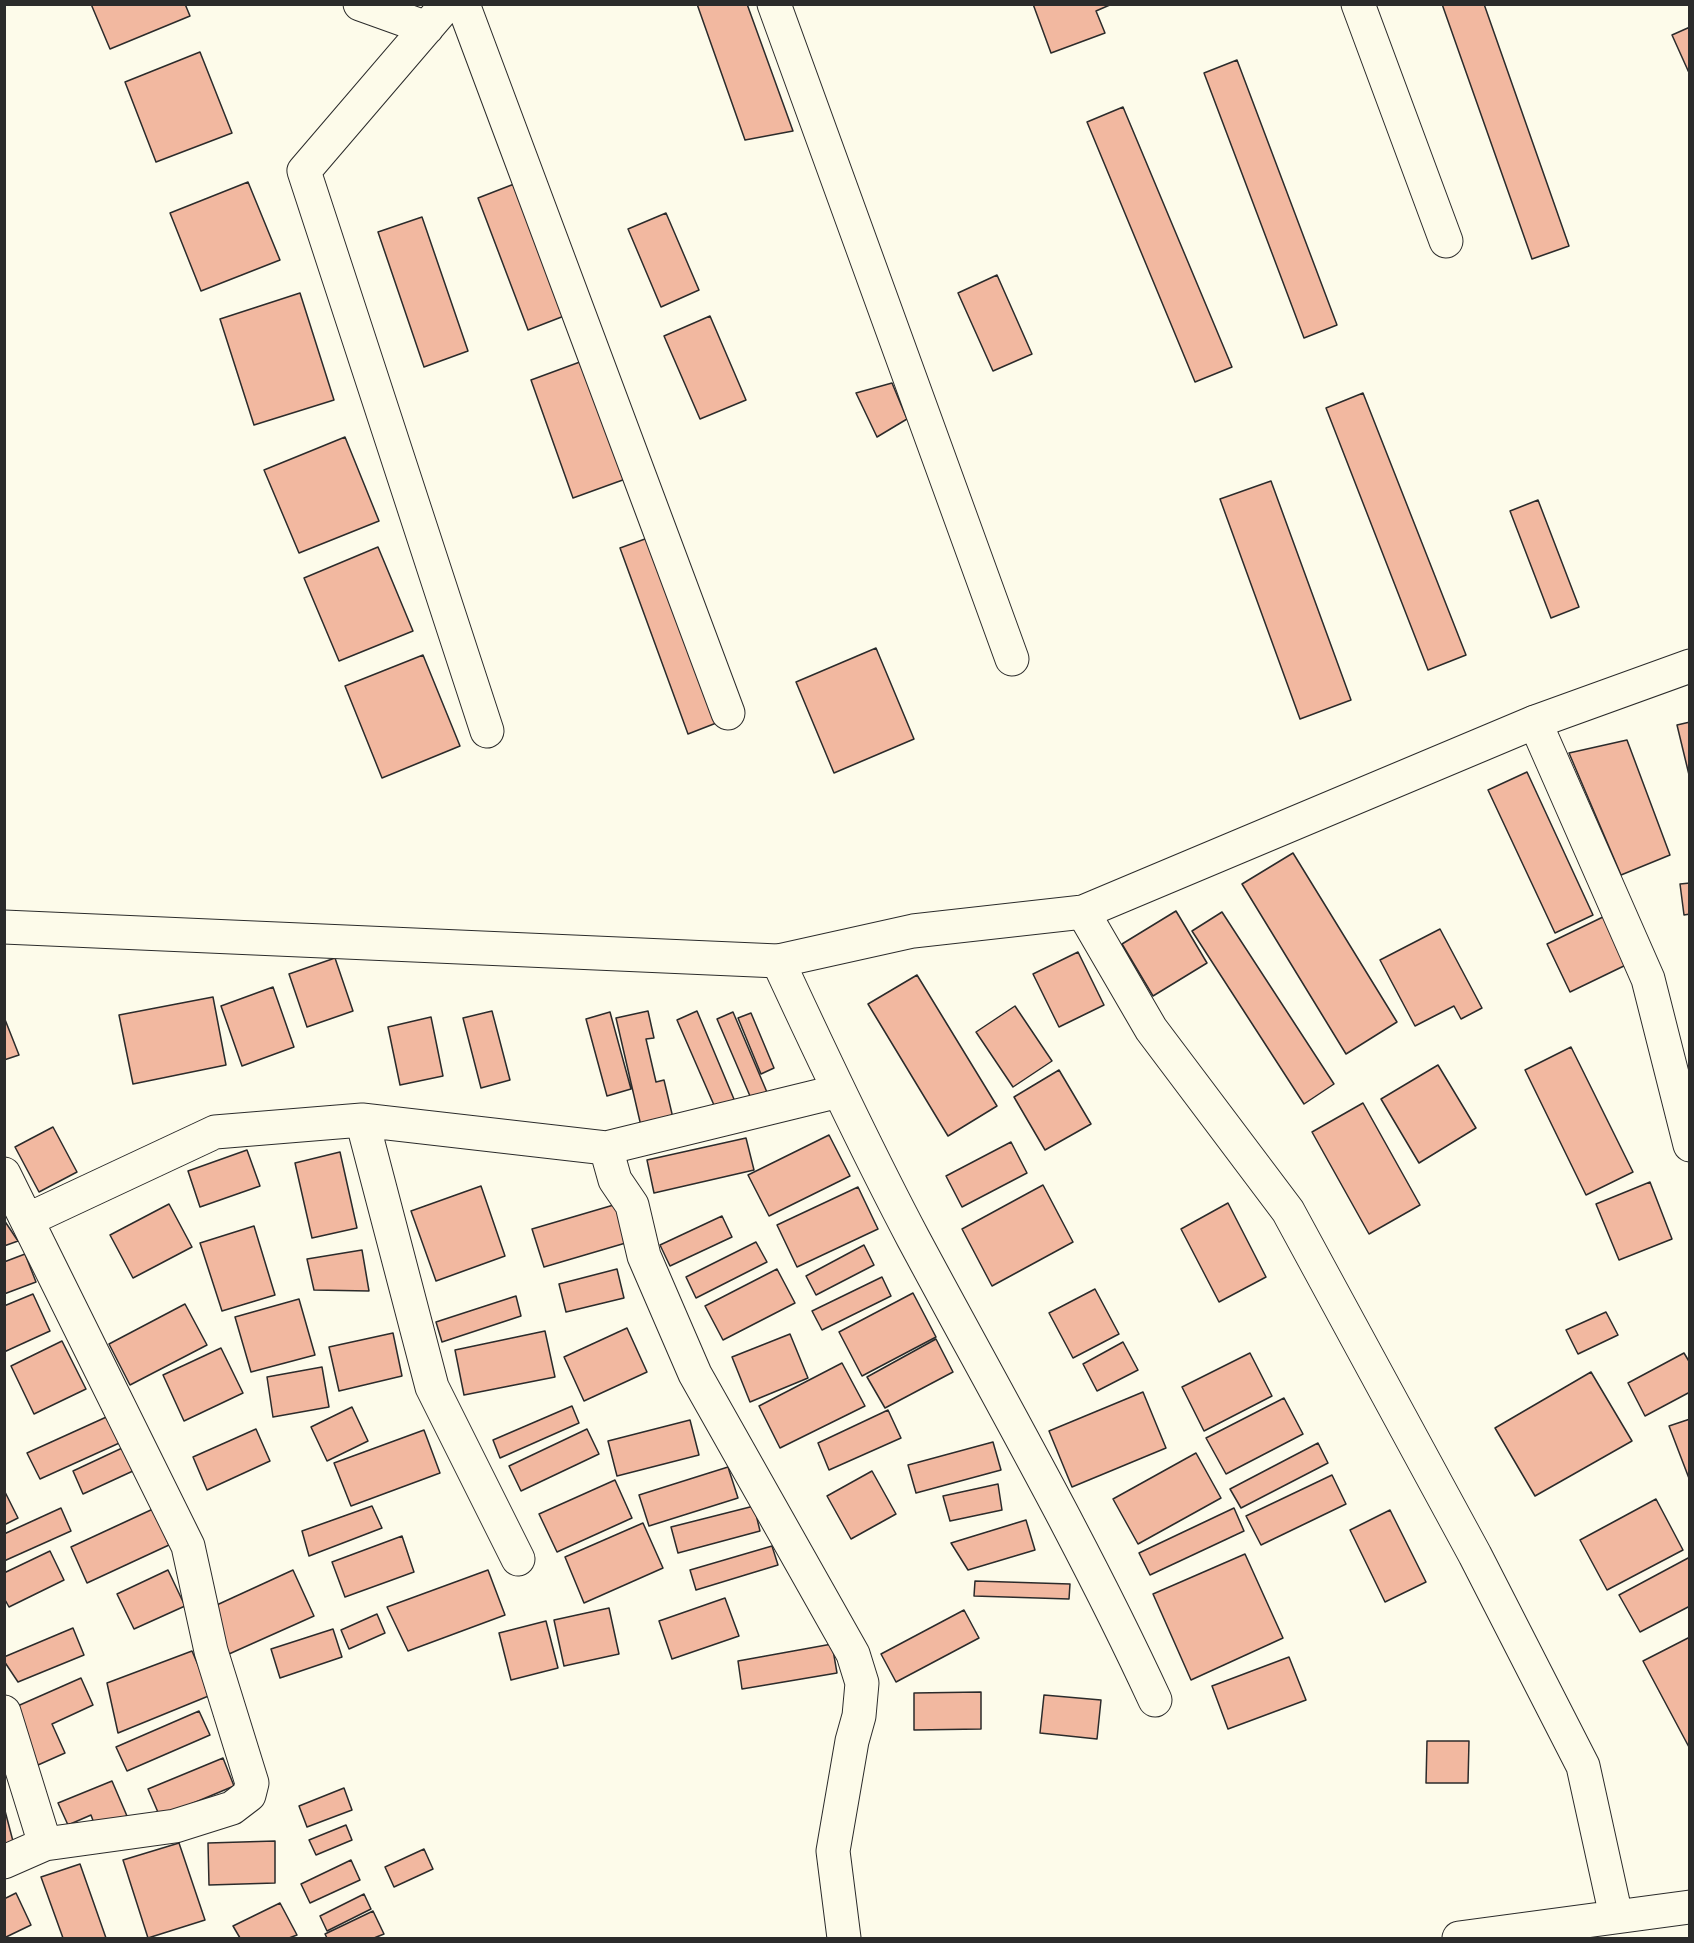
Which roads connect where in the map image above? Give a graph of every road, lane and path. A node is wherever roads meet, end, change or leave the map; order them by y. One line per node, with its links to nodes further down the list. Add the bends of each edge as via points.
1 (360, 4): 5 (street)
2 (463, 4): 9 (street)
3 (774, 4): 7 (street)
4 (1358, 4): 6 (street)
5 (437, 16): 11 (street, via 304,171)
6 (1446, 242)
7 (1012, 659)
8 (1689, 666): 10 (street)
9 (728, 713)
10 (1535, 722): 12 (street); 17 (street, via 1648,979)
11 (487, 731)
12 (1083, 912): 14 (street, via 913,931); 27 (street, via 1151,1029 1288,1211 1475,1556 1583,1766)
13 (4, 927): 14 (street)
14 (778, 961): 15 (street)
15 (839, 1092): 18 (street); 22 (street, via 1091,1567)
16 (362, 1120): 18 (street); 20 (street, via 215,1132); 21 (street, via 432,1387)
17 (1689, 1145)
18 (606, 1148): 28 (street, via 615,1180 632,1204 644,1256 695,1374 853,1654 862,1683 832,1851)
19 (4, 1174): 20 (street)
20 (27, 1220): 24 (street, via 188,1546 211,1651 252,1783 249,1796 232,1808 175,1826)
21 (518, 1559)
22 (1155, 1700)
23 (4, 1712): 24 (street)
24 (45, 1844): 25 (street)
25 (4, 1862)
26 (1689, 1907): 27 (street)
27 (1616, 1916): 29 (street)
28 (844, 1938)
29 (1459, 1938)

